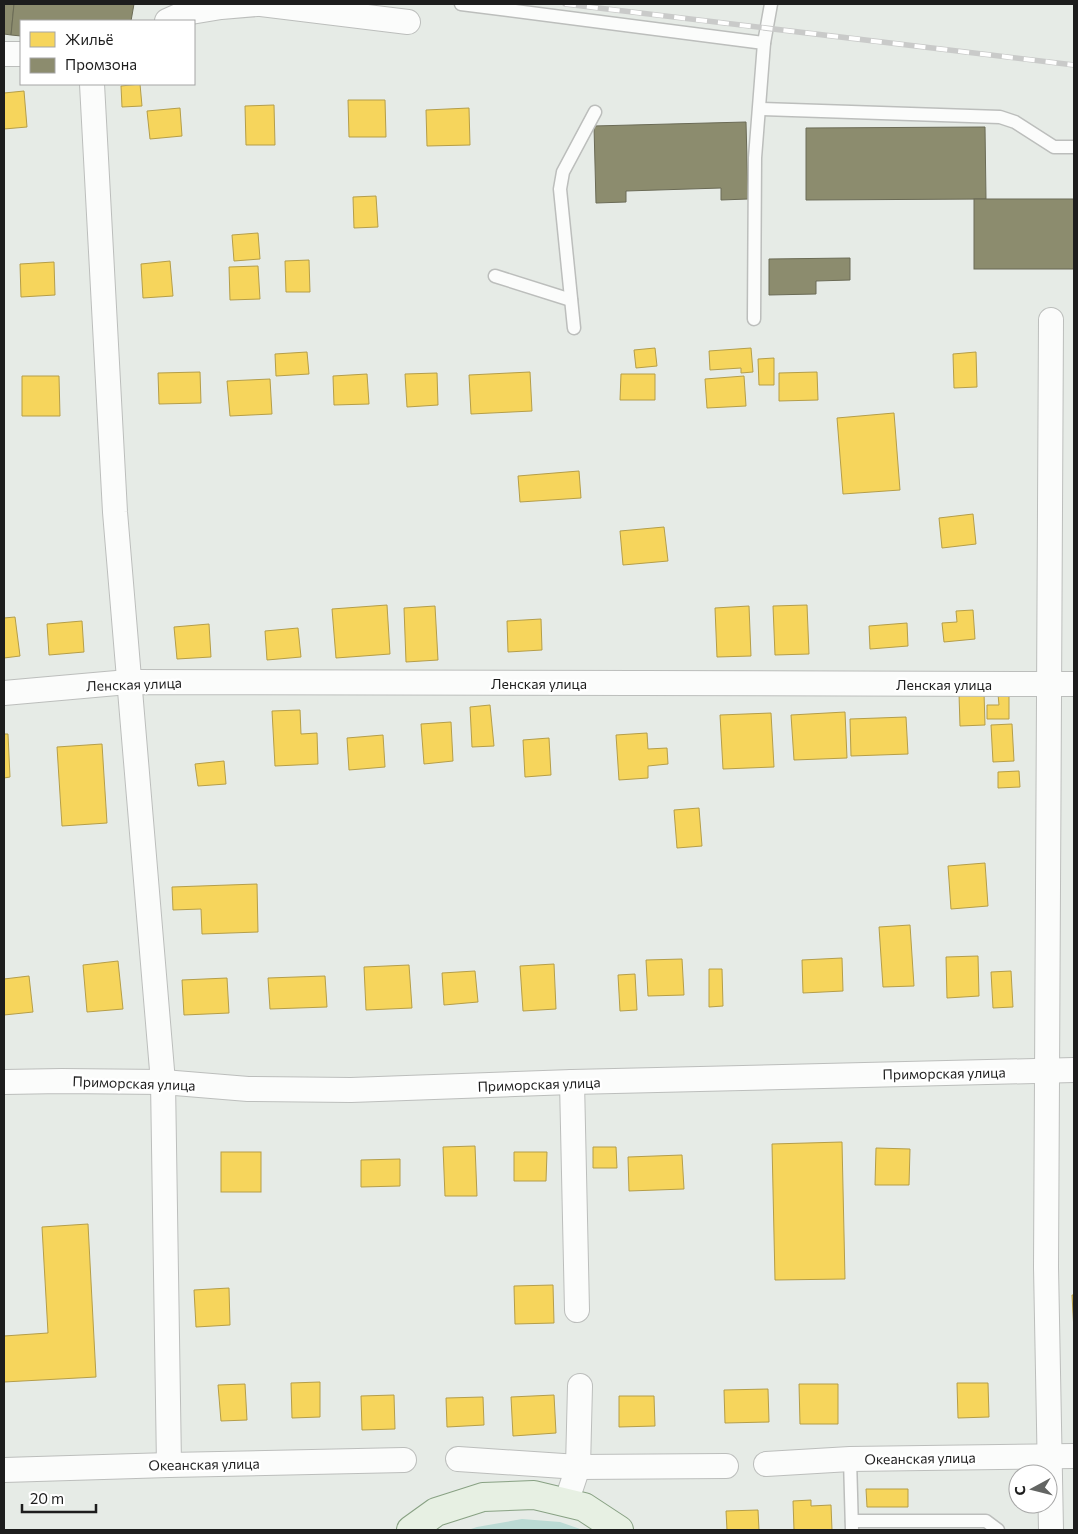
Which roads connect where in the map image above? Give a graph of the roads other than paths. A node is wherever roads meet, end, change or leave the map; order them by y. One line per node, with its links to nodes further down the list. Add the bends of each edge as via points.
1 (257, 4): 5 (street, via 221,7)
2 (262, 4): 6 (street)
3 (461, 4): 7 (lane)
4 (771, 4): 7 (lane)
5 (169, 20)
6 (408, 22)
7 (764, 43): 11 (lane)
8 (4, 54): 9 (street)
9 (20, 54)
10 (92, 85): 19 (street, via 115,512)
11 (760, 109): 13 (lane, via 1000,117 1015,122 1054,147); 16 (lane, via 755,158)
12 (595, 112): 15 (lane, via 563,172 560,189)
13 (1074, 147)
14 (495, 276): 15 (lane)
15 (571, 300): 18 (lane)
16 (754, 319)
17 (1051, 320): 20 (street)
18 (574, 328)
19 (128, 682): 20 (street, Ленская улица); 22 (street, Ленская улица); 26 (street)
20 (1050, 684): 21 (street, Ленская улица); 24 (street)
21 (1074, 684)
22 (4, 693)
23 (1074, 1070): 24 (street, Приморская улица)
24 (1046, 1071): 27 (street, Приморская улица); 30 (street)
25 (4, 1082): 26 (street, Приморская улица)
26 (162, 1082): 27 (street, Приморская улица, via 248,1089 351,1090); 36 (street)
27 (572, 1082): 28 (street)
28 (577, 1310)
29 (580, 1386): 37 (street)
30 (1050, 1456): 31 (street, Океанская улица); 33 (street, Океанская улица); 45 (street)
31 (1074, 1456)
32 (458, 1459): 37 (street)
33 (850, 1459): 35 (street, Океанская улица); 41 (lane)
34 (404, 1460): 36 (street, Океанская улица)
35 (766, 1464)
36 (169, 1465): 39 (street, Океанская улица)
37 (578, 1466): 38 (street); 40 (street)
38 (726, 1466)
39 (4, 1470)
40 (566, 1503): 42 (main road, via 534,1495 482,1497 436,1512); 43 (main road, via 584,1507)
41 (852, 1526): 44 (lane, via 986,1521)
42 (412, 1530)
43 (619, 1530)
44 (998, 1530)
45 (1051, 1530)

